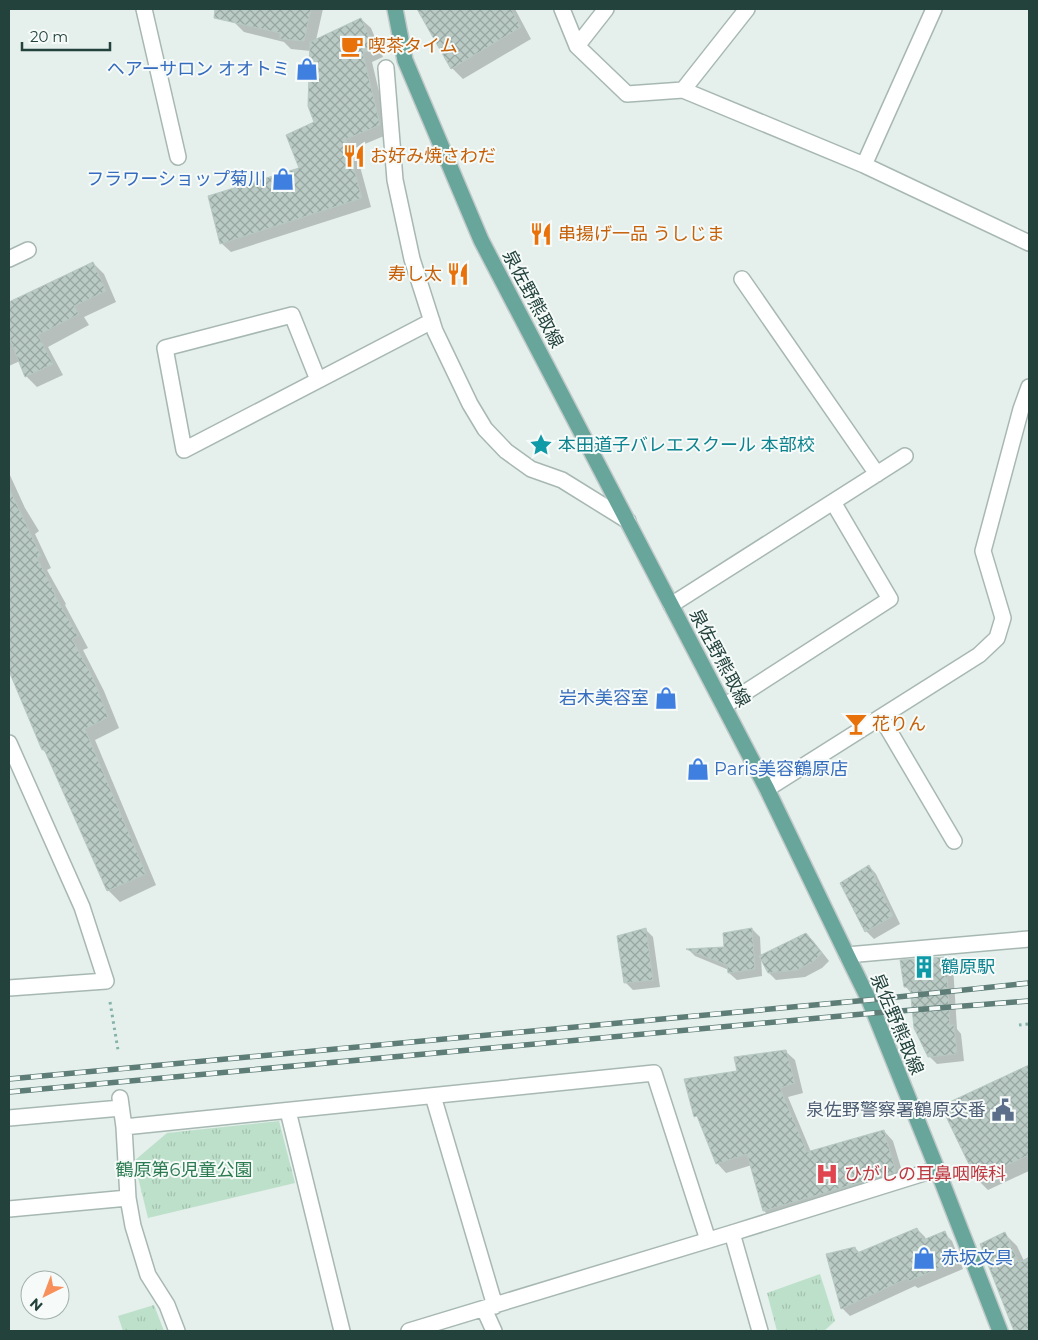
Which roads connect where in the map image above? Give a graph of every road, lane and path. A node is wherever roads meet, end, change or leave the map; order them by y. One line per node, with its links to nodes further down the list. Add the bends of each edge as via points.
1 (144, 9): 10 (street)
2 (395, 9): 22 (main road, 泉佐野熊取線, via 405,60 481,240)
3 (562, 9): 7 (street)
4 (606, 9): 7 (street)
5 (747, 9): 9 (street)
6 (934, 9): 11 (street)
7 (576, 46): 9 (street, via 627,94)
8 (386, 68): 16 (street, via 395,180 412,260)
9 (683, 90): 11 (street)
10 (178, 157)
11 (864, 165): 12 (street)
12 (1029, 243)
13 (28, 250): 14 (street)
14 (9, 259)
15 (742, 279): 20 (street)
16 (432, 321): 17 (street); 22 (street, via 434,331 485,430 531,469 562,480)
17 (318, 380): 17 (street, via 292,315 165,348 184,450)
18 (1029, 387): 25 (street, via 983,551 1003,618 997,638 979,655)
19 (905, 456): 20 (street)
20 (877, 474): 21 (street)
21 (832, 502): 23 (street); 24 (street, via 890,599)
22 (628, 521): 23 (main road, 泉佐野熊取線)
23 (671, 605): 24 (main road, 泉佐野熊取線)
24 (724, 706): 27 (main road, 泉佐野熊取線)
25 (881, 717): 27 (street); 28 (street)
26 (9, 743): 31 (street, via 82,908)
27 (767, 789): 30 (main road, 泉佐野熊取線)
28 (954, 841)
29 (1029, 939): 30 (street)
30 (847, 954): 40 (main road, 泉佐野熊取線)
31 (106, 981): 32 (street); 35 (path)
32 (9, 988)
33 (1029, 1024): 34 (path)
34 (1019, 1025)
35 (118, 1050)
36 (433, 1096): 37 (street); 44 (street, via 654,1073); 45 (street)
37 (288, 1111): 39 (street); 47 (street)
38 (9, 1118): 39 (street, via 121,1103)
39 (124, 1127): 41 (street)
40 (937, 1169): 43 (street); 51 (main road, 泉佐野熊取線)
41 (128, 1198): 42 (street); 46 (street, via 132,1226 148,1275 167,1305)
42 (9, 1209)
43 (732, 1233): 44 (street); 50 (street)
44 (708, 1240): 45 (street)
45 (489, 1308): 48 (street); 49 (street)
46 (178, 1331)
47 (342, 1331)
48 (409, 1331)
49 (494, 1331)
50 (760, 1331)
51 (1000, 1331)

